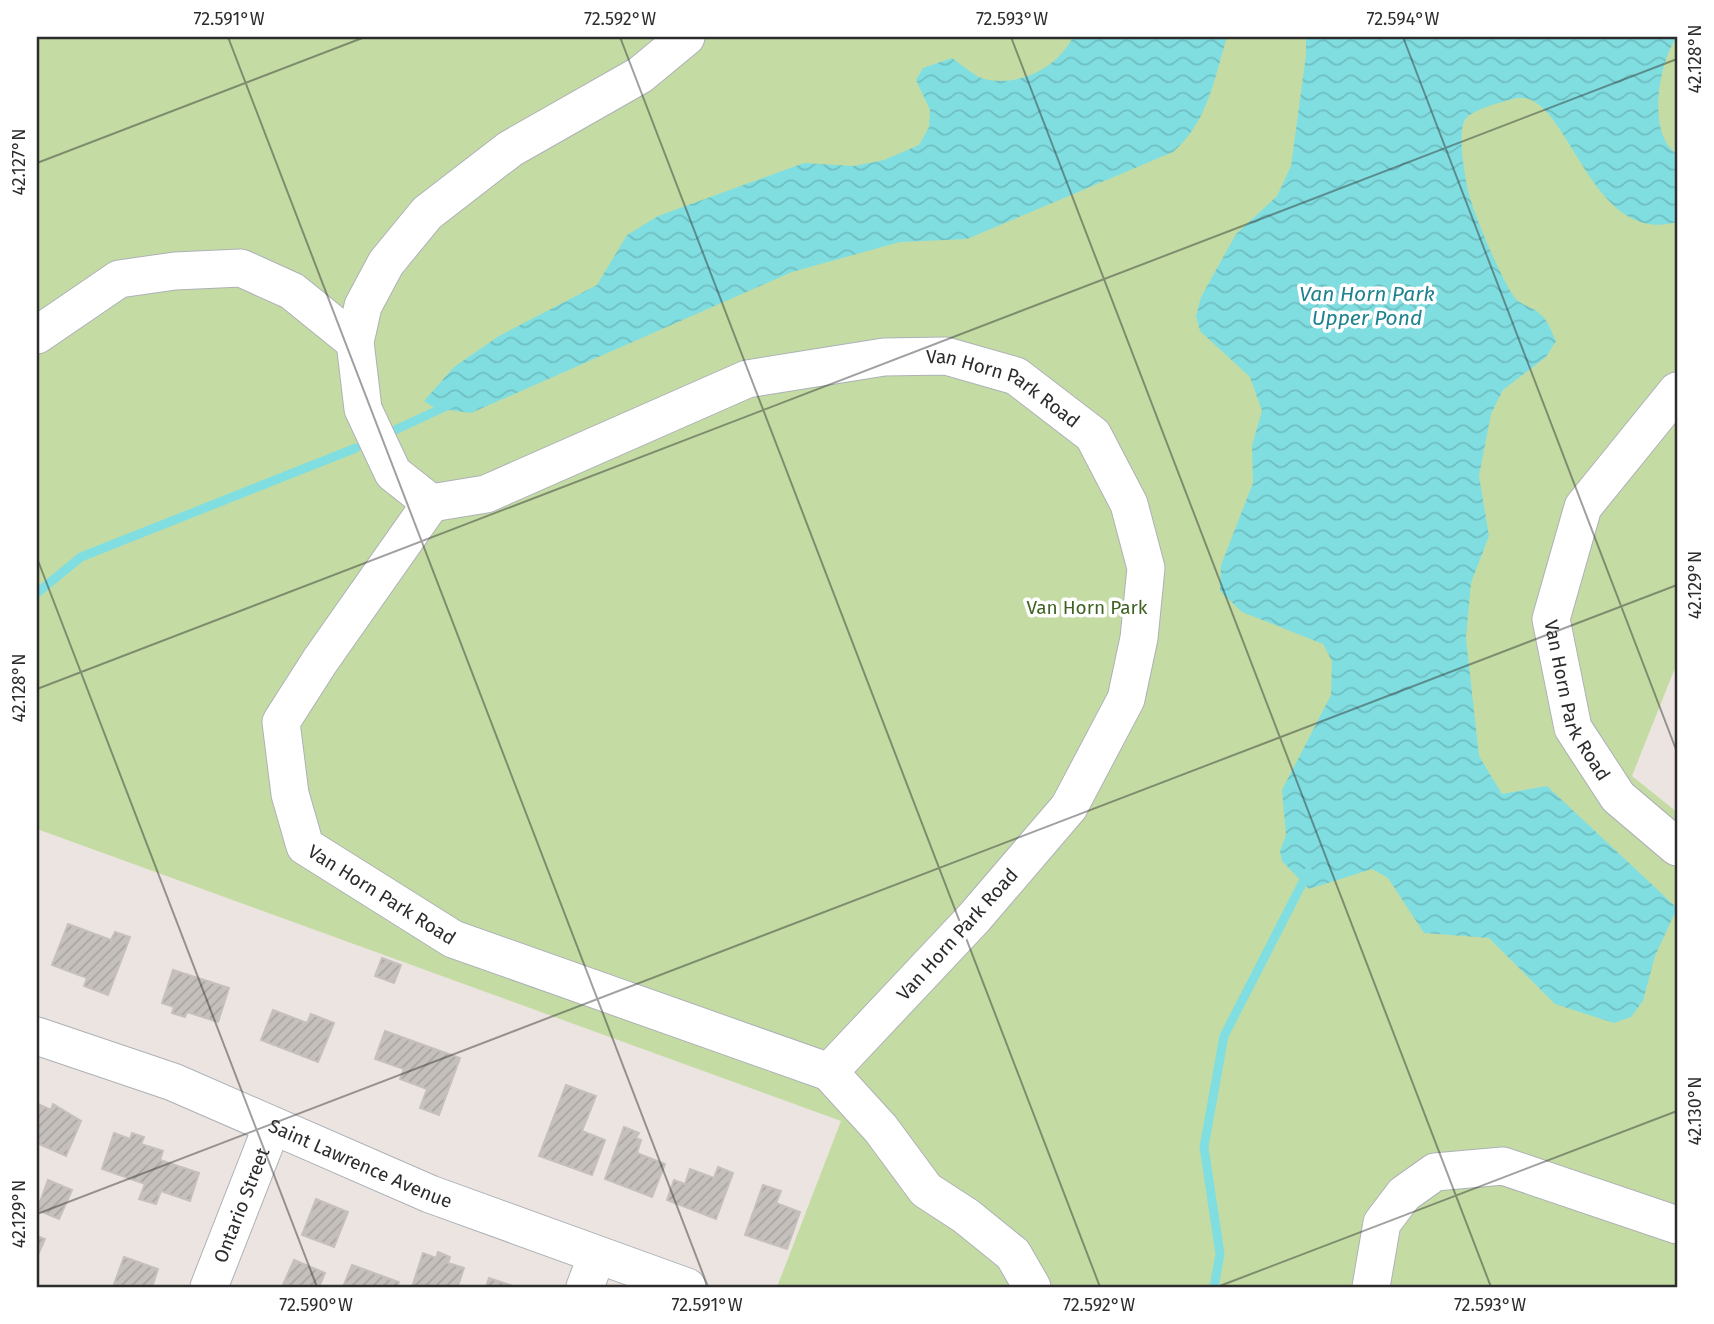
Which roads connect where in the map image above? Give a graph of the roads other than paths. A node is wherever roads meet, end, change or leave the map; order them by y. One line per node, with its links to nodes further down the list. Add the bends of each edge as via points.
1 (686, 37): 3 (street, via 640,75 510,149 427,213 386,262 363,306)
2 (37, 335): 3 (street, via 119,279 241,268 292,291)
3 (355, 342): 5 (street, via 363,409 383,452 393,473)
4 (1677, 391): 6 (street, Van Horn Park Road, via 1583,507 1551,619 1573,728 1618,797)
5 (431, 503): 8 (street, Van Horn Park Road, via 282,722 290,794 305,846 453,939); 8 (street, Van Horn Park Road, via 486,494 747,379 884,358 946,356 1016,376 1093,435 1129,504 1146,568 1139,638 1126,699 1069,807 974,918)
6 (1677, 847)
7 (37, 1036): 9 (street, Saint Lawrence Avenue, via 173,1082)
8 (829, 1072): 14 (street, Van Horn Park Road, via 881,1129 926,1190 1013,1254)
9 (272, 1126): 11 (street, Saint Lawrence Avenue); 12 (street, Ontario Street)
10 (1677, 1225): 15 (street, via 1503,1166 1435,1172 1404,1195 1382,1223)
11 (591, 1271): 13 (street, Saint Lawrence Avenue)
12 (209, 1287)
13 (687, 1287)
14 (1032, 1287)
15 (1371, 1287)

